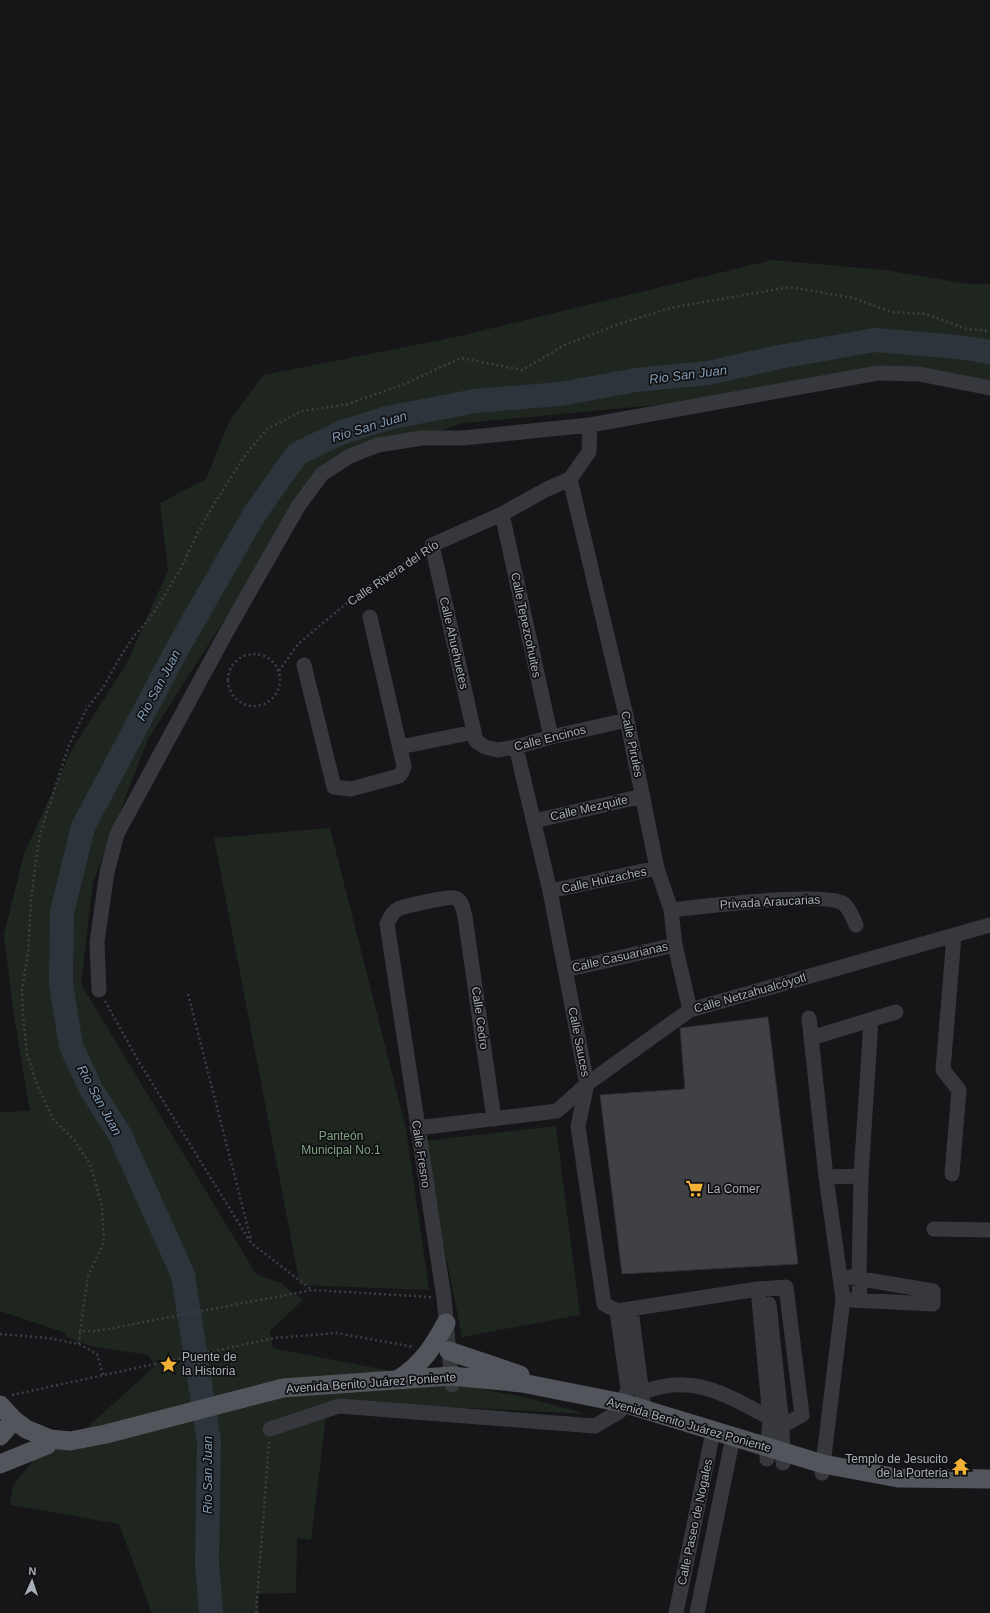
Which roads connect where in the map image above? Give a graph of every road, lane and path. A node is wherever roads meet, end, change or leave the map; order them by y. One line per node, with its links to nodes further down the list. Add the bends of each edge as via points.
1 (990, 331): 51 (path, via 967,329 926,314 892,312 853,298 790,287 670,308 616,325 563,346 522,370 461,358 402,385 348,404 302,411 267,429 246,454 200,528 180,570 151,617 134,636 104,686 86,710 69,745 40,834 22,989 27,1054 37,1085 53,1119 74,1140 90,1164 102,1206 104,1242 88,1276)
2 (990, 388): 3 (street, via 919,374 878,373)
3 (590, 425): 4 (street, via 589,452); 26 (street, via 463,438 422,438 378,446 350,456 322,474 300,505 227,631 117,834 107,872 97,942)
4 (570, 479): 5 (street, Calle Rivera del Río); 10 (street, Calle Pirules)
5 (502, 514): 6 (street, Calle Rivera del Río); 12 (street, Calle Tepezcohuites)
6 (432, 545): 9 (path, Calle Rivera del Río, via 360,592 298,644); 11 (street, Calle Ahuehuetes)
7 (370, 617): 13 (street)
8 (304, 665): 13 (street, via 334,787 351,789 399,776 404,766)
9 (279, 671): 9 (path, via 264,655 251,653 243,655 233,663 227,675 227,684 235,699 242,704 260,706 268,702 279,688)
10 (627, 720): 12 (street, Calle Encinos); 15 (street, Calle Pirules)
11 (475, 736): 13 (street); 14 (street, Calle Encinos, via 485,747 498,750)
12 (551, 737): 14 (street, Calle Encinos)
13 (400, 747)
14 (516, 747): 16 (street, Calle Sauces)
15 (643, 796): 16 (street, Calle Mezquite); 17 (street, Calle Pirules)
16 (534, 821): 18 (street, Calle Sauces)
17 (657, 868): 18 (street, Calle Huizaches); 19 (street, Calle Pirules)
18 (550, 891): 25 (street, Calle Sauces)
19 (670, 910): 21 (street, Privada Araucarias, via 740,902 827,899 843,903); 24 (street, Calle Pirules)
20 (387, 924): 34 (street, Calle Cedro, via 390,915 398,909 446,898 455,898 462,903); 35 (street, Calle Fresno)
21 (856, 925)
22 (990, 925): 23 (street, Calle Netzahualcóyotl)
23 (954, 936): 28 (street, Calle Netzahualcóyotl); 36 (street, via 943,1070 959,1090)
24 (675, 945): 25 (street, Calle Casuarianas); 28 (street, Calle Pirules)
25 (565, 970): 33 (street, Calle Sauces)
26 (99, 990): 41 (path, via 139,1062)
27 (188, 994): 41 (path)
28 (690, 1010): 33 (street, Calle Netzahualcóyotl)
29 (896, 1012): 31 (street)
30 (809, 1018): 32 (street)
31 (871, 1020): 32 (street); 37 (street)
32 (811, 1038): 38 (street)
33 (587, 1084): 34 (street, Calle Netzahualcóyotl, via 557,1111); 49 (street, Calle Sauces, via 578,1126 604,1304)
34 (494, 1119): 35 (street, Calle Netzahualcóyotl)
35 (417, 1128): 46 (street, Calle Fresno)
36 (952, 1174)
37 (861, 1176): 38 (street); 43 (street)
38 (826, 1177): 42 (street)
39 (934, 1228): 40 (street)
40 (990, 1230)
41 (251, 1243): 45 (path)
42 (841, 1277): 43 (street); 47 (street)
43 (859, 1278): 48 (street); 48 (street, via 933,1291 933,1304)
44 (763, 1289): 49 (street); 63 (street); 63 (street, via 786,1287 802,1415)
45 (312, 1290): 46 (path); 51 (path, via 97,1331)
46 (444, 1298): 50 (street, Calle Fresno)
47 (843, 1299): 48 (street); 71 (street)
48 (860, 1300)
49 (624, 1311): 60 (street); 61 (street, via 628,1389)
50 (446, 1323): 54 (main road)
51 (80, 1331): 53 (path)
52 (0, 1334): 53 (path, via 48,1338)
53 (79, 1344): 55 (path, via 97,1354)
54 (440, 1350): 55 (path, via 337,1332 274,1338); 56 (main road); 57 (street); 58 (main road, via 524,1377)
55 (103, 1375): 62 (path, via 21,1395)
56 (399, 1379): 57 (main road, Avenida Benito Juárez Poniente); 59 (main road, Avenida Benito Juárez Poniente)
57 (452, 1380): 58 (main road, Avenida Benito Juárez Poniente, via 522,1383); 59 (main road, Avenida Benito Juárez Poniente, via 368,1389); 61 (main road, Avenida Benito Juárez Poniente)
58 (542, 1387): 61 (main road, Avenida Benito Juárez Poniente)
59 (285, 1392): 65 (main road, Avenida Benito Juárez Poniente)
60 (643, 1401): 61 (main road, Avenida Benito Juárez Poniente); 63 (street, via 667,1386 685,1385 713,1390); 66 (main road, Avenida Benito Juárez Poniente)
61 (621, 1407): 64 (street, via 595,1426 339,1406); 66 (main road, Avenida Benito Juárez Poniente)
62 (8, 1420): 65 (main road, via 50,1439 70,1441); 68 (main road, via 35,1443); 70 (main road)
63 (776, 1422): 69 (street)
64 (270, 1429): 74 (path)
65 (107, 1437): 68 (main road, via 65,1448)
66 (712, 1437): 67 (main road, Avenida Benito Juárez Poniente); 75 (street, Calle Paseo de Nogales)
67 (732, 1443): 69 (main road, Avenida Benito Juárez Poniente); 76 (street, Calle Paseo de Nogales)
68 (47, 1445): 70 (main road)
69 (775, 1455): 71 (main road, Avenida Benito Juárez Poniente)
70 (0, 1464)
71 (823, 1469): 72 (main road, Avenida Benito Juárez Poniente, via 898,1478); 73 (main road, Avenida Benito Juárez Poniente, via 896,1488)
72 (990, 1479)
73 (990, 1489)
74 (256, 1613)
75 (676, 1613)
76 (697, 1613)

